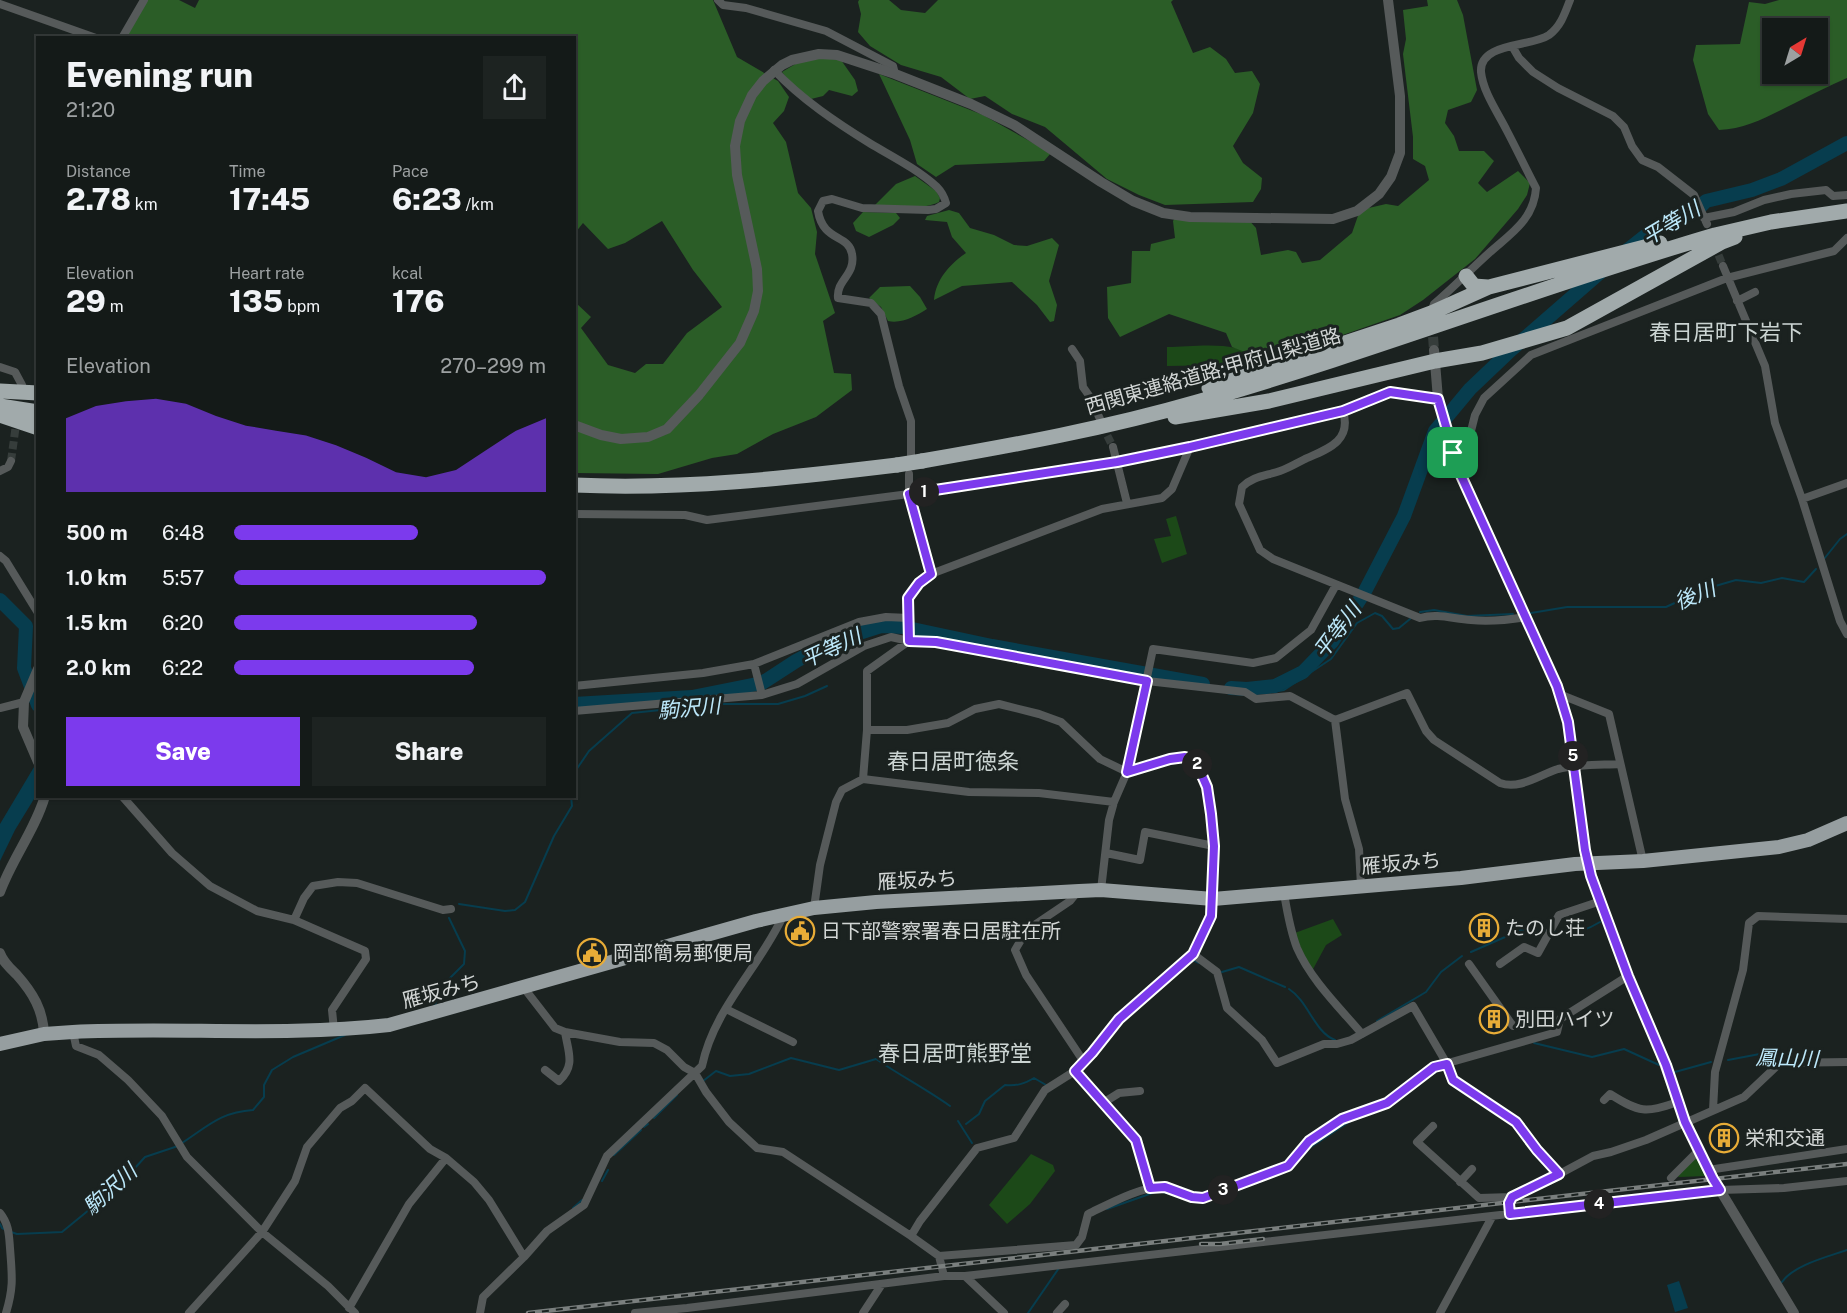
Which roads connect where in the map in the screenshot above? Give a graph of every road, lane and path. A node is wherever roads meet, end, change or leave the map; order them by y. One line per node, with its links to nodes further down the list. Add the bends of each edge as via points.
1 (144, 0): 7 (street)
2 (718, 0): 10 (street, via 723,5 826,31 893,66)
3 (1388, 0): 10 (street, via 1400,96 1400,153 1379,194 1357,211 1334,219 1190,217 1149,209 1014,125)
4 (1570, 0): 8 (street, via 1561,23 1547,36)
5 (0, 4): 6 (street)
6 (90, 36)
7 (123, 36)
8 (1512, 46): 11 (street, via 1533,72 1613,116 1624,127 1642,160 1658,167 1694,195 1705,221 1791,194 1826,190 1833,196); 17 (street, via 1492,52 1481,73 1536,188 1535,200 1516,231)
9 (774, 70): 10 (street, via 792,60 819,54 858,60); 35 (street, via 752,95 735,146 758,291 740,343 667,429 648,437 621,439); 41 (street, via 792,89 915,170 944,195 946,203 936,209 862,208 832,199 823,201 818,211 822,225 844,241 852,254 852,271 839,288 838,298 871,303 881,314 898,386 911,421)
10 (895, 74)
11 (1847, 195)
12 (1840, 211): 13 (highway, 西関東連絡道路;甲府山梨道路)
13 (1804, 216): 14 (highway, 西関東連絡道路;甲府山梨道路); 24 (highway, via 1722,242 1567,328 1482,353)
14 (1743, 229): 19 (highway, via 1672,240); 34 (highway, 西関東連絡道路;甲府山梨道路, via 1658,253 1286,376)
15 (1847, 238): 18 (street, via 1834,250)
16 (1723, 266): 18 (street)
17 (1466, 276): 19 (highway, via 1474,286); 22 (street, via 1434,304)
18 (1727, 278): 21 (street); 40 (street, via 1531,355 1484,398 1470,435)
19 (1489, 287): 22 (highway)
20 (1755, 292): 21 (street)
21 (1737, 301): 51 (street, via 1765,366 1775,423)
22 (1431, 316): 34 (highway)
23 (1072, 349): 34 (street, via 1080,361 1083,387)
24 (1435, 356): 29 (street); 37 (highway, via 1269,401)
25 (0, 367): 26 (street, via 15,372)
26 (22, 385)
27 (0, 391): 28 (highway)
28 (36, 393)
29 (1438, 399): 31 (street, via 1390,392); 40 (street)
30 (0, 406): 32 (highway)
31 (1343, 411): 39 (street); 56 (street, via 1345,425 1335,444 1281,471 1248,481 1242,487 1239,504 1260,550 1268,557)
32 (36, 412)
33 (0, 415): 36 (highway)
34 (1104, 422): 37 (highway, 西関東連絡道路;甲府山梨道路)
35 (576, 426)
36 (36, 427)
37 (1059, 436): 41 (highway, 西関東連絡道路;甲府山梨道路)
38 (1113, 447): 43 (street)
39 (1190, 447): 43 (street); 52 (street, via 1172,489 1162,498)
40 (1453, 453): 58 (street)
41 (917, 459): 44 (highway, 西関東連絡道路;甲府山梨道路, bridge)
42 (11, 461): 45 (street)
43 (1117, 462): 50 (street); 52 (street)
44 (903, 470): 48 (highway, 西関東連絡道路;甲府山梨道路); 50 (street)
45 (0, 471)
46 (1847, 483): 51 (street)
47 (576, 485): 48 (highway, 西関東連絡道路;甲府山梨道路)
48 (665, 486): 49 (highway)
49 (576, 491)
50 (909, 494): 53 (street, via 707,520 684,515); 55 (street)
51 (1802, 499): 60 (street)
52 (1127, 503): 55 (street)
53 (576, 514)
54 (0, 556): 57 (street)
55 (931, 574): 59 (street, via 908,598)
56 (1340, 586): 58 (street, via 1420,618 1434,615 1493,621); 64 (street, via 1311,630 1276,658 1253,663 1153,649)
57 (36, 610)
58 (1527, 617): 66 (street)
59 (909, 618): 61 (street); 62 (street, via 860,622)
60 (1847, 634)
61 (909, 638): 64 (street); 67 (street, via 891,637 864,646 797,684); 72 (street, via 867,671)
62 (754, 664): 65 (street); 67 (street)
63 (36, 674): 68 (street)
64 (1147, 681): 71 (street, via 1245,692 1256,699 1290,696); 76 (street)
65 (576, 686)
66 (1559, 694): 74 (street, via 1609,714); 75 (street)
67 (762, 695): 70 (street)
68 (24, 702): 69 (street); 73 (street, via 23,728)
69 (0, 708)
70 (576, 711)
71 (1335, 720): 75 (street, via 1407,693 1434,740 1500,783 1520,784); 86 (street, via 1345,799 1359,849)
72 (867, 730): 76 (street, via 908,730 948,723 975,709 999,704 1061,722 1100,759); 77 (street)
73 (36, 757)
74 (1620, 764): 75 (street); 84 (street)
75 (1575, 767): 85 (street)
76 (1127, 772): 80 (street); 82 (street, via 1185,757 1197,764 1207,787)
77 (863, 779): 80 (street, via 969,792 1039,793); 93 (street, via 842,790 836,802)
78 (44, 798): 89 (street)
79 (124, 798): 97 (street, via 172,853 210,886 257,911)
80 (1114, 802): 83 (street)
81 (1847, 823): 84 (highway, 雁坂みち, via 1808,840 1779,847)
82 (1214, 846): 83 (street, via 1145,832 1140,860); 91 (street)
83 (1107, 854): 88 (street)
84 (1644, 861): 85 (highway, 雁坂みち)
85 (1587, 863): 86 (highway, 雁坂みち); 92 (street)
86 (1361, 886): 90 (highway, 雁坂みち)
87 (1079, 891): 88 (highway, 雁坂みち); 93 (highway, 雁坂みち); 113 (street, via 1027,930 1015,950 1026,975)
88 (1101, 891): 91 (highway, 雁坂みち)
89 (0, 892)
90 (1284, 893): 91 (highway, 雁坂みち); 110 (street, via 1291,930 1309,970)
91 (1213, 898): 99 (street, via 1211,916)
92 (1601, 901): 101 (street, via 1559,915 1538,953 1524,947); 102 (street)
93 (814, 908): 95 (highway, 雁坂みち)
94 (451, 909): 97 (street, via 443,910 357,883 338,882 313,886)
95 (784, 914): 103 (highway, 雁坂みち); 104 (street)
96 (1847, 919): 123 (street, via 1758,916 1749,923 1743,970 1715,1072)
97 (294, 921): 106 (street, via 364,951 366,959 332,1010)
98 (0, 953): 109 (street, via 37,1001)
99 (1193, 954): 110 (street, via 1217,972 1227,1008 1262,1040 1277,1063); 113 (street, via 1119,1019)
100 (1469, 964): 105 (street, via 1513,1026)
101 (1500, 964)
102 (1628, 976): 105 (street); 121 (street)
103 (524, 988): 106 (highway, 雁坂みち, via 388,1025); 108 (street, via 555,1028)
104 (726, 1009): 111 (street); 118 (street, via 706,1045 702,1066)
105 (1559, 1023): 115 (street, via 1557,1032)
106 (334, 1030): 107 (highway, 雁坂みち)
107 (73, 1032): 109 (highway, 雁坂みち); 141 (street, via 76,1046 99,1055 128,1080 162,1116 188,1157)
108 (565, 1032): 116 (street, via 568,1072 559,1081); 118 (street, via 620,1042 654,1043)
109 (44, 1034): 112 (highway, 雁坂みち)
110 (1362, 1034): 115 (street, via 1413,1006)
111 (793, 1042)
112 (0, 1044)
113 (1084, 1062): 117 (street)
114 (1847, 1062): 123 (street, via 1780,1063 1744,1097)
115 (1447, 1064): 131 (street, via 1453,1080 1516,1122); 135 (street, via 1434,1067 1387,1103 1342,1119 1309,1141 1288,1166 1203,1198 1165,1187)
116 (544, 1070)
117 (1075, 1071): 122 (street); 142 (street, via 1045,1090 1014,1138 977,1148)
118 (694, 1073): 142 (street, via 729,1122 758,1148 783,1152); 143 (street, via 608,1156 584,1205 547,1231)
119 (1140, 1091): 122 (street, via 1119,1093)
120 (1604, 1100): 121 (street, via 1610,1094 1642,1111)
121 (1678, 1102): 124 (street)
122 (1103, 1103): 135 (street, via 1136,1140)
123 (1713, 1110): 124 (street)
124 (1685, 1122): 127 (street); 131 (street, via 1646,1140 1593,1156)
125 (1432, 1126): 134 (street, via 1417,1142)
126 (1847, 1149): 130 (street)
127 (1699, 1150): 130 (street); 132 (street)
128 (446, 1158): 141 (street, via 430,1149 364,1088 340,1108 307,1147 295,1181); 143 (street, via 489,1200); 149 (street, via 409,1204)
129 (1472, 1169): 134 (street)
130 (1708, 1170): 136 (street)
131 (1559, 1174): 137 (street)
132 (1671, 1178)
133 (1847, 1181): 136 (street)
134 (1460, 1182): 137 (street, via 1479,1198)
135 (1150, 1188): 144 (street, via 1088,1214 1076,1245)
136 (1720, 1190): 139 (street); 160 (street)
137 (1512, 1197): 139 (street)
138 (0, 1213): 152 (street, via 8,1227 13,1273)
139 (1510, 1214): 140 (street)
140 (1492, 1217): 146 (street); 159 (street)
141 (262, 1232): 149 (street); 153 (street)
142 (912, 1236): 144 (street)
143 (524, 1257): 154 (street, via 483,1297)
144 (940, 1258): 145 (street)
145 (944, 1276): 146 (street); 147 (street)
146 (965, 1276): 157 (street)
147 (882, 1284): 150 (street); 156 (street)
148 (1065, 1304): 158 (street)
149 (352, 1310)
150 (690, 1311): 151 (street)
151 (657, 1312): 155 (street)
152 (6, 1313)
153 (189, 1313)
154 (480, 1313)
155 (634, 1313)
156 (863, 1313)
157 (1004, 1313)
158 (1057, 1313)
159 (1440, 1313)
160 (1794, 1313)

